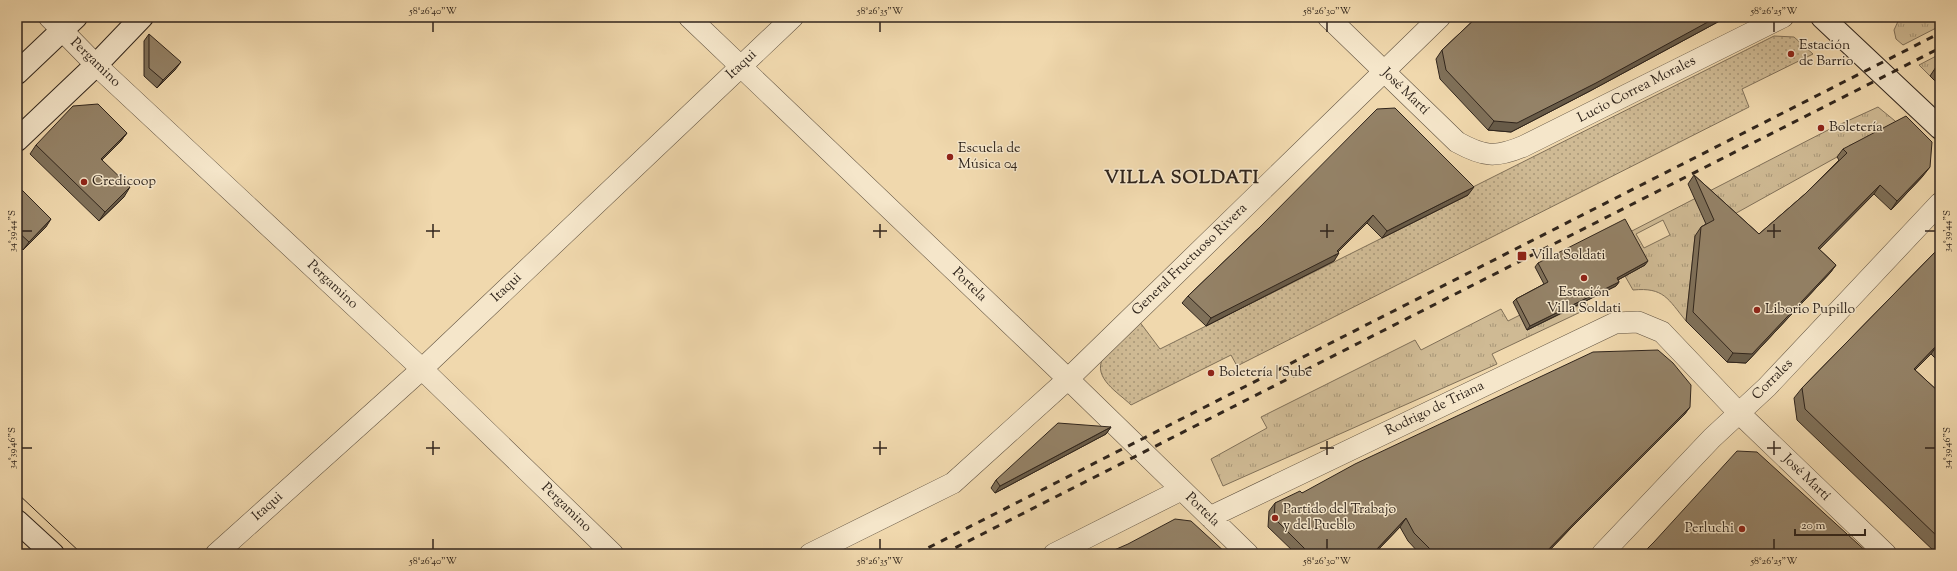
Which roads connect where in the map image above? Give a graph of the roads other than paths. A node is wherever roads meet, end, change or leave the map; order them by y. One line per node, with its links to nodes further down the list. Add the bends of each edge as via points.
1 (142, 17): 9 (main road)
2 (689, 17): 10 (street, Portela)
3 (793, 17): 10 (street, Itaqui)
4 (1328, 17): 11 (street, José Martí)
5 (1440, 17): 11 (street, General Fructuoso Rivera)
6 (1783, 17): 15 (street, Lucio Correa Morales, via 1524,146 1507,154)
7 (1823, 17): 13 (main road)
8 (62, 21): 9 (street, Pergamino); 12 (main road)
9 (96, 65): 14 (main road); 18 (street, Pergamino)
10 (740, 67): 18 (street, Itaqui); 19 (street, Portela)
11 (1384, 72): 15 (street, José Martí, via 1457,142 1474,152); 19 (street, General Fructuoso Rivera)
12 (17, 73)
13 (1940, 128)
14 (17, 140)
15 (1489, 156)
16 (1940, 203): 20 (street, Corrales, via 1767,387)
17 (1662, 332): 20 (street, José Martí); 22 (street, Rodrigo de Triana, via 1638,322 1614,323)
18 (422, 368): 25 (street, Itaqui); 26 (street, Pergamino)
19 (1068, 379): 21 (street, Portela); 27 (street, General Fructuoso Rivera, via 953,483)
20 (1739, 413): 30 (street, Corrales); 31 (street, José Martí)
21 (1181, 490): 22 (street, Portela); 28 (street)
22 (1210, 517): 29 (street, Portela)
23 (17, 521): 24 (main road)
24 (53, 554)
25 (216, 554)
26 (613, 554)
27 (810, 554)
28 (1054, 554)
29 (1248, 554)
30 (1602, 554)
31 (1886, 554)

